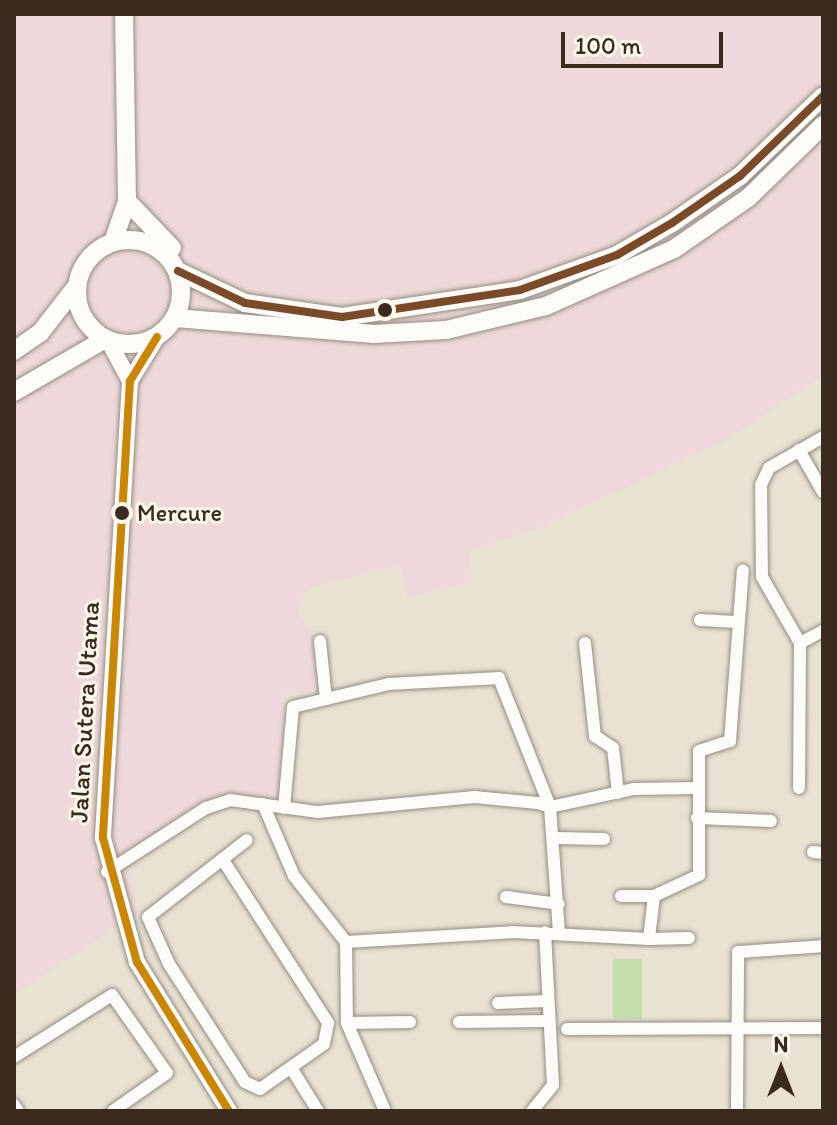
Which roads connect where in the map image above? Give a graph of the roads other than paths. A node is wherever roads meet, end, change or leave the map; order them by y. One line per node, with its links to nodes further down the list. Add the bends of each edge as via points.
1 (124, 14): 4 (main road)
2 (823, 96): 8 (main road, via 740,176 672,223 563,278 434,308 342,317 245,303)
3 (823, 125): 9 (main road, via 748,198 674,249 546,306 446,330 374,334)
4 (127, 201): 5 (main road); 8 (main road)
5 (113, 242): 6 (main road, via 144,242); 7 (main road, via 88,259)
6 (178, 271): 8 (main road); 9 (main road)
7 (76, 287): 11 (main road, via 82,317); 12 (main road, via 40,333)
8 (208, 288)
9 (175, 318): 10 (main road)
10 (157, 337): 11 (main road); 13 (street, Jalan Sutera Utama)
11 (106, 339): 13 (street); 14 (main road)
12 (14, 351)
13 (130, 381): 38 (street, Jalan Sutera Utama, via 105,749)
14 (14, 392)
15 (823, 437): 16 (street)
16 (799, 450): 17 (street); 24 (street, via 764,475 760,566)
17 (823, 492)
18 (743, 570): 20 (street)
19 (700, 620): 20 (street)
20 (736, 622): 26 (street, via 730,741 699,751)
21 (823, 631): 24 (street)
22 (320, 641): 25 (street)
23 (585, 643): 28 (street, via 595,736 613,748)
24 (800, 643): 27 (street)
25 (326, 699): 30 (street, via 389,684 499,678); 31 (street, via 288,715)
26 (697, 788): 28 (street); 32 (street)
27 (799, 788)
28 (618, 793): 30 (street)
29 (263, 804): 31 (street); 38 (street, via 217,803); 46 (street, via 294,876)
30 (550, 807): 31 (street, via 486,796); 34 (street)
31 (284, 808)
32 (697, 818): 33 (street); 40 (street, via 699,875)
33 (771, 821)
34 (555, 838): 35 (street); 42 (street)
35 (604, 839)
36 (247, 840): 37 (street)
37 (223, 860): 58 (street, via 328,1023 324,1044); 58 (street, via 152,911 150,922 245,1082 260,1089)
38 (107, 872): 62 (street, Jalan Sutera Utama, via 158,1004)
39 (621, 896): 40 (street)
40 (654, 896): 45 (street)
41 (506, 897): 42 (street)
42 (559, 904): 43 (street)
43 (552, 933): 45 (street); 46 (street); 48 (street)
44 (689, 938): 45 (street)
45 (649, 939)
46 (346, 942): 53 (street)
47 (823, 946): 54 (street, via 740,949)
48 (545, 1001): 49 (street); 50 (street)
49 (498, 1003)
50 (548, 1021): 52 (street); 65 (street, via 553,1085)
51 (410, 1022): 53 (street)
52 (459, 1022)
53 (347, 1023): 64 (street)
54 (736, 1028): 55 (street); 56 (street); 66 (street)
55 (823, 1028)
56 (567, 1029)
57 (14, 1057): 61 (street, via 109,994 167,1073)
58 (293, 1071): 63 (street)
59 (14, 1105): 60 (street)
60 (18, 1111)
61 (113, 1111)
62 (229, 1111)
63 (318, 1111)
64 (385, 1111)
65 (532, 1111)
66 (737, 1111)

